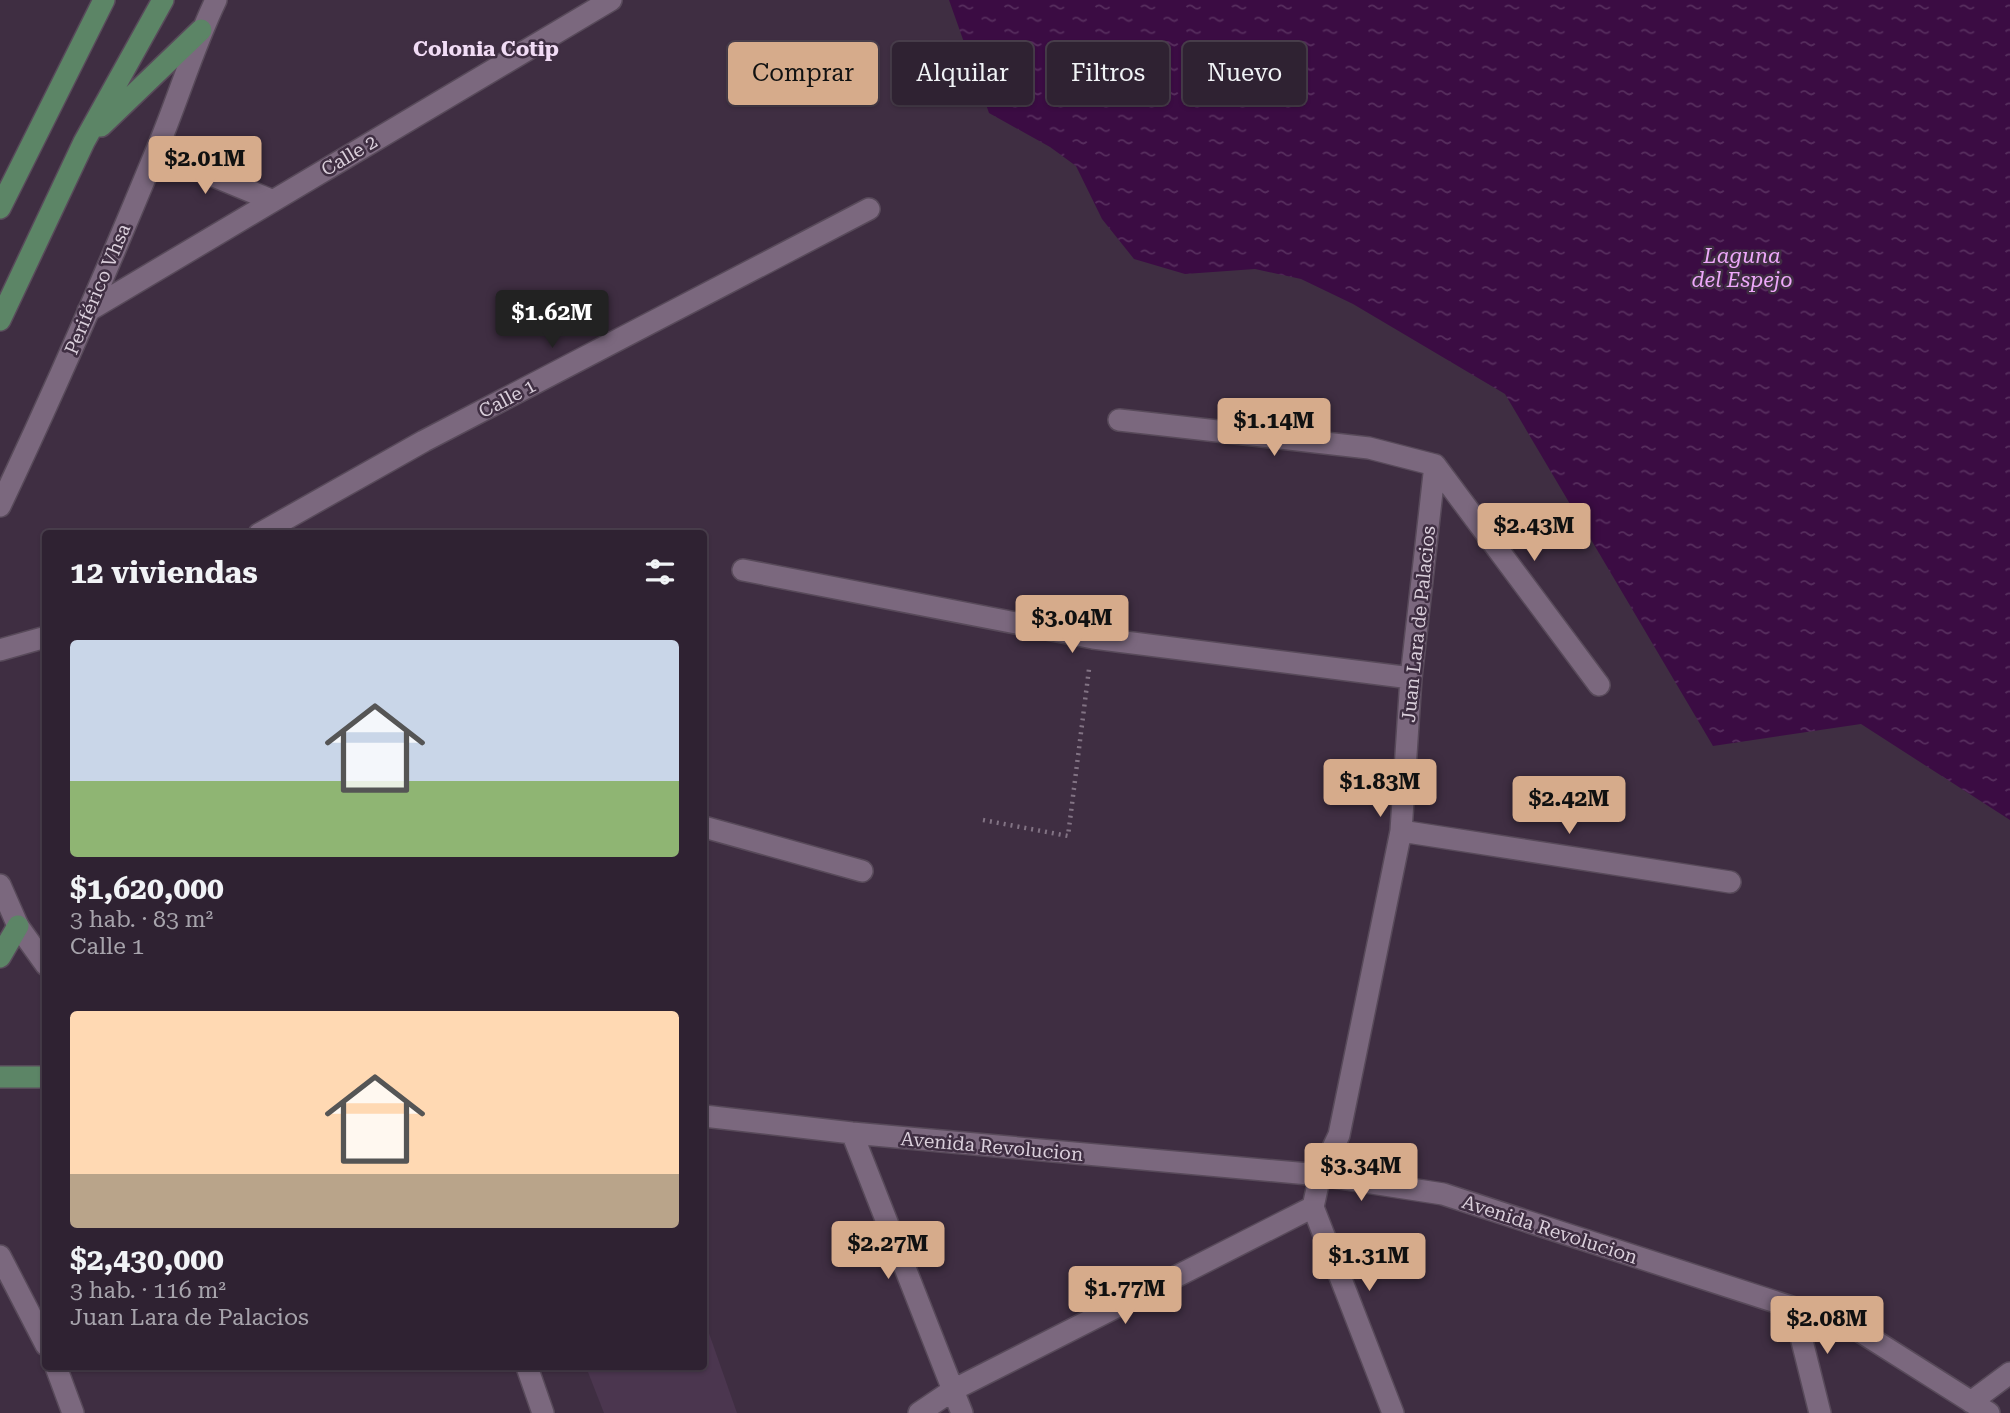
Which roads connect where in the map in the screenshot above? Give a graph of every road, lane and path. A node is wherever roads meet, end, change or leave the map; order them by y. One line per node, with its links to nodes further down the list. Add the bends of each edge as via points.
1 (104, 0): 10 (main road)
2 (163, 0): 7 (main road)
3 (201, 0): 6 (street)
4 (216, 0): 6 (street)
5 (611, 0): 9 (street, Calle 2)
6 (201, 30): 7 (main road); 8 (street, Periférico Vhsa)
7 (84, 142): 13 (main road)
8 (156, 152): 9 (street); 12 (street, Periférico Vhsa)
9 (271, 200): 12 (street, Calle 2)
10 (0, 208)
11 (869, 209): 17 (street, Calle 1, via 424,441)
12 (88, 311): 16 (street, Periférico Vhsa)
13 (0, 320)
14 (1119, 420): 15 (street, via 1369,448)
15 (1435, 466): 22 (street, Juan Lara de Palacios); 23 (street)
16 (0, 506)
17 (266, 530)
18 (743, 570): 20 (street)
19 (42, 637): 21 (street)
20 (1093, 638): 22 (street); 24 (path, via 1068,836)
21 (0, 650)
22 (1410, 678): 26 (street, Juan Lara de Palacios)
23 (1599, 685)
24 (983, 820)
25 (707, 828): 27 (street)
26 (1401, 831): 28 (street); 37 (street, Juan Lara de Palacios, via 1339,1135)
27 (862, 871)
28 (1730, 882)
29 (0, 884): 30 (street)
30 (18, 926): 31 (main road); 32 (street)
31 (0, 957)
32 (42, 959)
33 (42, 1077): 34 (main road)
34 (4, 1082)
35 (707, 1116): 36 (street, Avenida Revolucion)
36 (852, 1133): 37 (street, Avenida Revolucion); 45 (street)
37 (1320, 1175): 38 (street, Juan Lara de Palacios); 40 (street, Avenida Revolucion, via 1443,1194)
38 (1313, 1207): 45 (street); 51 (street)
39 (0, 1256): 41 (street)
40 (1794, 1309): 46 (street, Avenida Revolucion, via 1853,1327); 52 (street)
41 (42, 1337)
42 (57, 1370): 47 (street)
43 (528, 1370): 48 (street)
44 (2010, 1373): 46 (street)
45 (953, 1390): 49 (street); 50 (street)
46 (1980, 1407)
47 (73, 1413)
48 (543, 1413)
49 (919, 1413)
50 (962, 1413)
51 (1392, 1413)
52 (1820, 1413)

